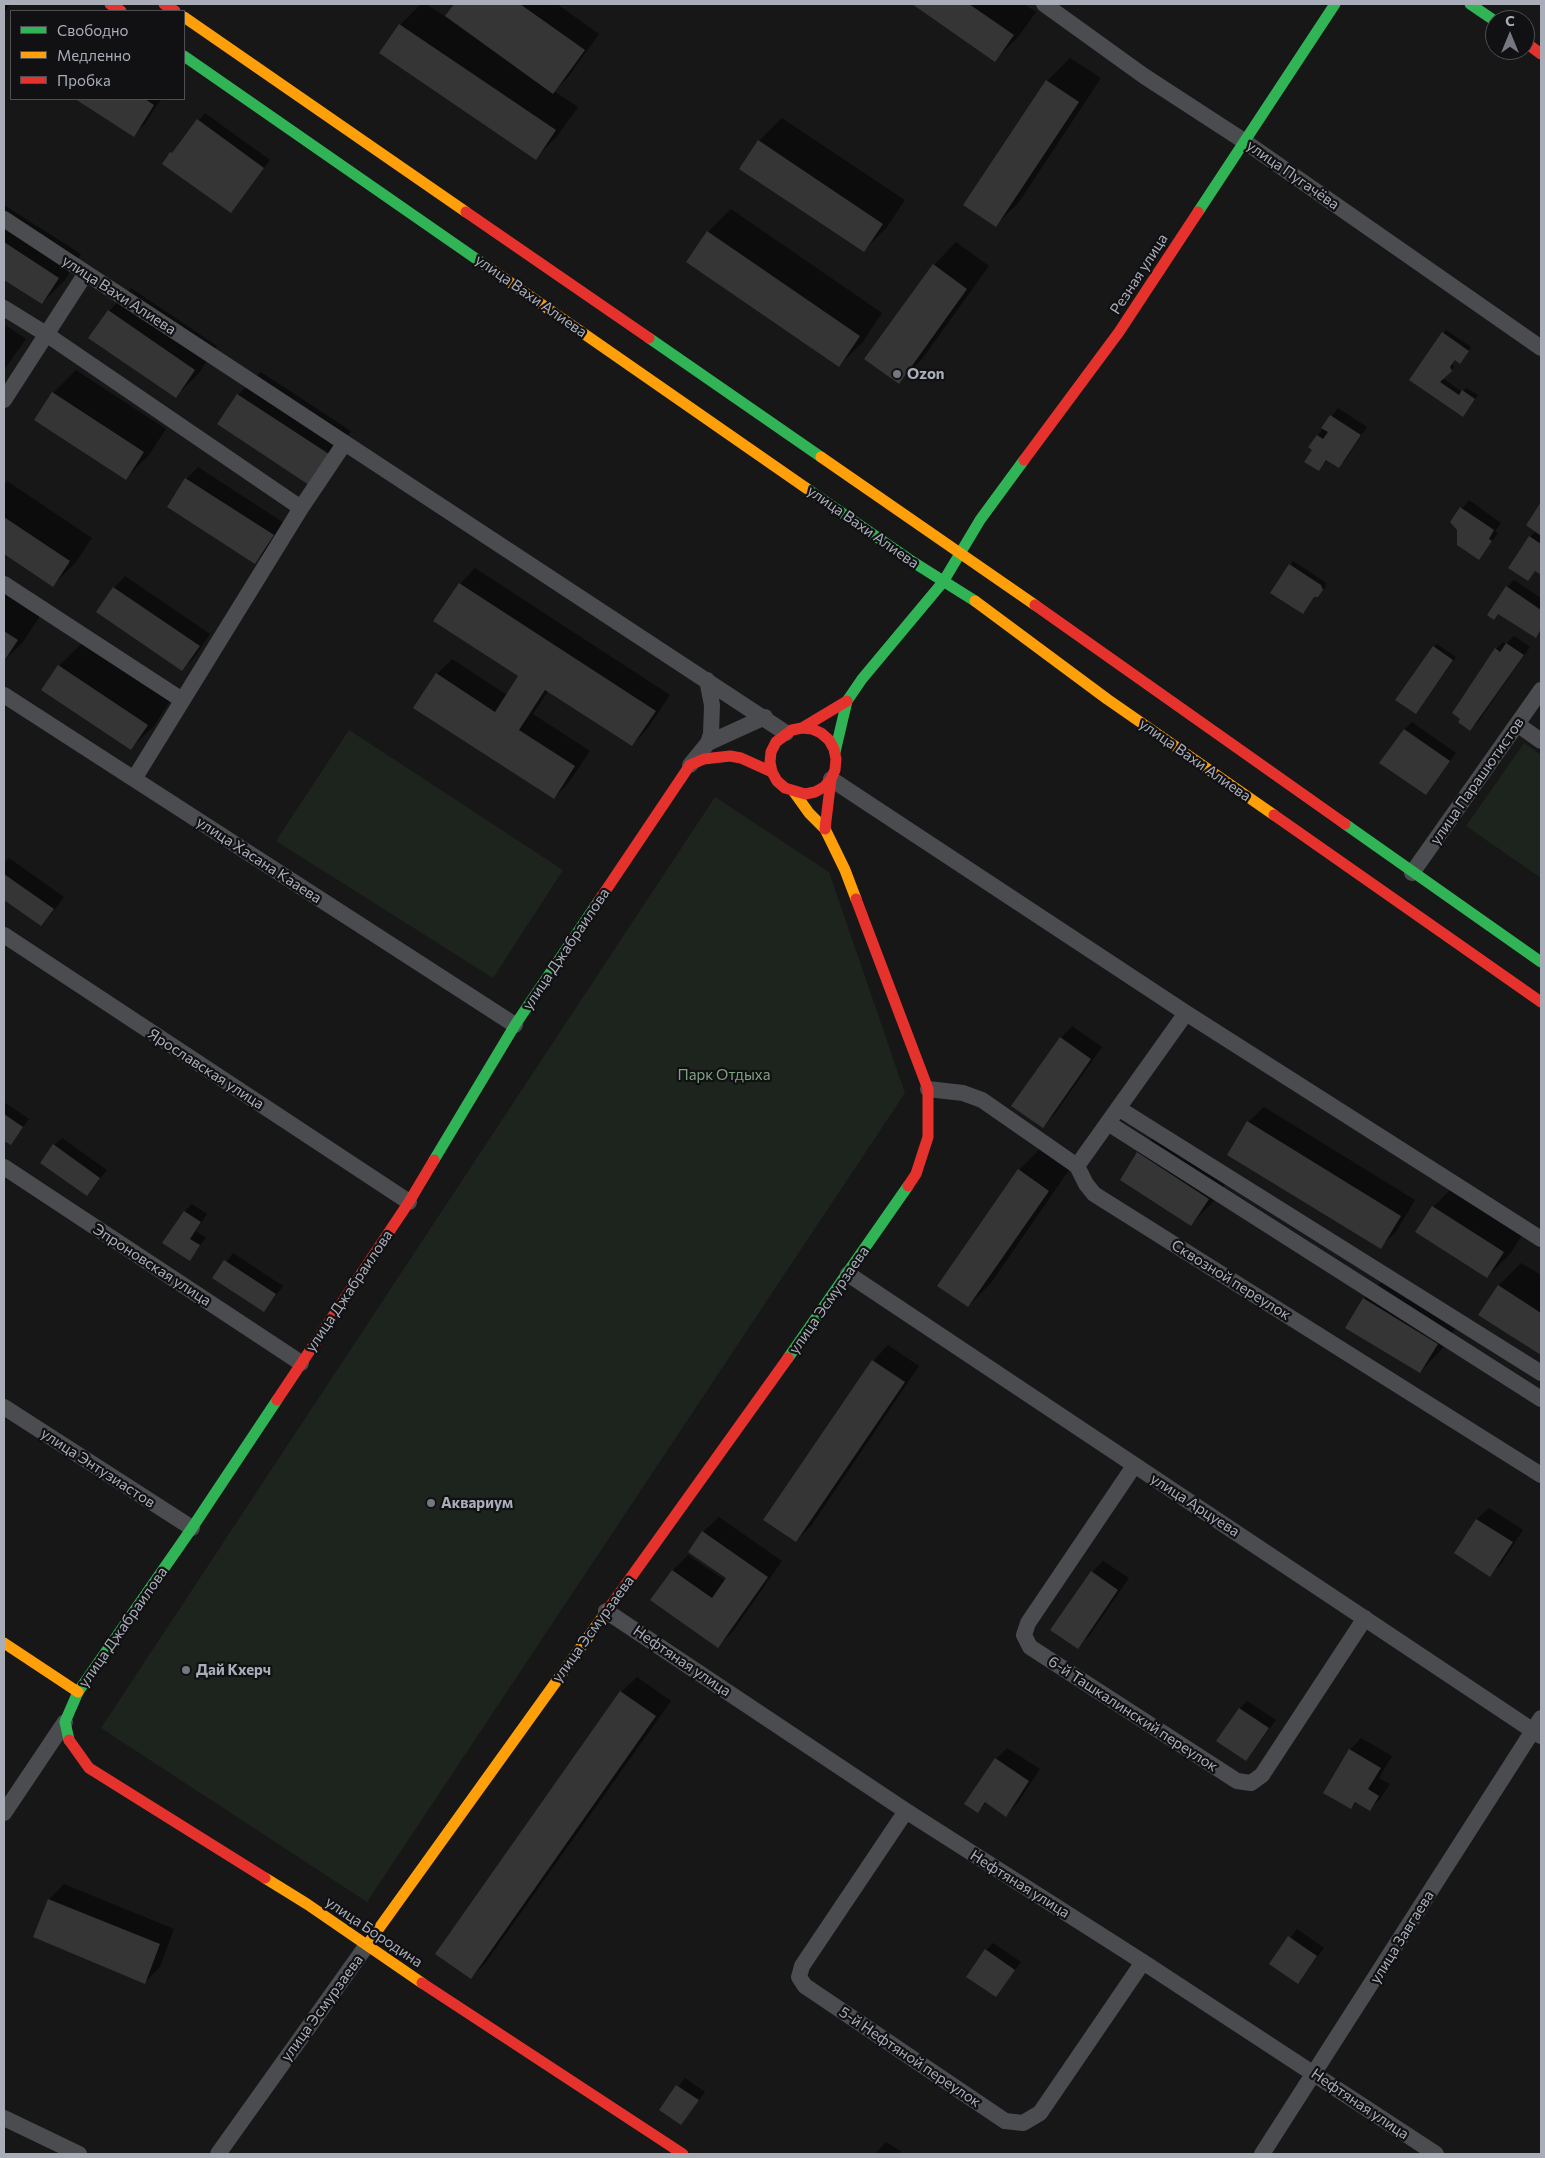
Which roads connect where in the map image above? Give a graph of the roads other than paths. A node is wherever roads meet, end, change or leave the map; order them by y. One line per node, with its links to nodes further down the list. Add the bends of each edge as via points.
1 (1044, 4): 7 (street, улица Пугачёва, via 1144,76)
2 (1335, 4): 7 (street, Резная улица)
3 (1470, 4): 4 (street)
4 (1485, 14)
5 (185, 17): 16 (street, улица Вахи Алиева)
6 (185, 57): 17 (street, улица Вахи Алиева)
7 (1244, 141): 12 (street, улица Пугачёва); 16 (street, Резная улица, via 1119,332 980,520)
8 (4, 219): 9 (street, улица Вахи Алиева)
9 (86, 273): 11 (street); 14 (street, улица Вахи Алиева)
10 (4, 308): 11 (street)
11 (46, 334): 13 (street); 15 (street)
12 (1541, 348)
13 (4, 400)
14 (344, 444): 15 (street); 19 (street, улица Вахи Алиева)
15 (301, 508): 22 (street)
16 (959, 554): 17 (street, Резная улица); 37 (street, улица Вахи Алиева)
17 (943, 582): 23 (street, Резная улица); 40 (street, улица Вахи Алиева)
18 (4, 584): 22 (street)
19 (707, 680): 24 (street, улица Вахи Алиева); 29 (street, via 712,705)
20 (1541, 690): 25 (street, улица Парашютистов)
21 (4, 695): 33 (street, улица Хасана Кааева)
22 (182, 700): 33 (street)
23 (847, 701): 26 (street); 30 (street)
24 (764, 717): 27 (street, улица Вахи Алиева); 29 (street, улица Джабраилова)
25 (1517, 724): 28 (street); 37 (street, улица Парашютистов)
26 (802, 728): 27 (street); 30 (street, via 822,733)
27 (786, 733): 32 (street, via 771,752)
28 (1541, 741)
29 (708, 743): 31 (street, улица Джабраилова)
30 (835, 752): 34 (street, via 835,770)
31 (690, 765): 32 (street, via 704,758 730,756); 42 (street, улица Джабраилова)
32 (772, 772): 35 (street, via 777,781)
33 (134, 779): 42 (street, улица Хасана Кааева)
34 (831, 779): 35 (street, via 814,792); 36 (street); 41 (street)
35 (794, 792): 36 (street)
36 (825, 829): 43 (street, via 845,870)
37 (1412, 873): 39 (street, улица Вахи Алиева)
38 (4, 936): 48 (street, Ярославская улица)
39 (1541, 962)
40 (1541, 1002)
41 (1186, 1013): 44 (street); 49 (street)
42 (515, 1025): 48 (street, улица Джабраилова)
43 (928, 1089): 46 (street, Сквозной переулок, via 963,1093 982,1100); 50 (street, улица Эсмурзаева, via 928,1137 916,1174)
44 (1118, 1108): 45 (street); 52 (street)
45 (1108, 1123): 46 (street); 53 (street)
46 (1077, 1166): 56 (street, Сквозной переулок, via 1094,1194)
47 (4, 1167): 51 (street, Эпроновская улица)
48 (409, 1202): 51 (street, улица Джабраилова)
49 (1541, 1239)
50 (848, 1274): 55 (street, улица Арцуева); 58 (street, улица Эсмурзаева)
51 (301, 1363): 57 (street, улица Джабраилова)
52 (1541, 1373)
53 (1541, 1399)
54 (4, 1407): 57 (street, улица Энтузиастов)
55 (1134, 1466): 59 (street, улица Арцуева); 59 (street, 6-й Ташкалинский переулок, via 1028,1623 1024,1635 1030,1647 1237,1781 1251,1783 1262,1774)
56 (1541, 1475)
57 (192, 1528): 61 (street, улица Джабраилова)
58 (606, 1611): 64 (street, Нефтяная улица); 66 (street, улица Эсмурзаева)
59 (1365, 1618): 63 (street, улица Арцуева)
60 (4, 1643): 61 (street)
61 (78, 1692): 62 (street, улица Джабраилова)
62 (65, 1722): 65 (street, улица Джабраилова); 66 (street, улица Бородина, via 67,1737 89,1768)
63 (1538, 1728): 68 (street, улица Завгаева)
64 (906, 1811): 67 (street, Нефтяная улица); 67 (street, 5-й Нефтяной переулок, via 802,1966 799,1978 804,1986 1005,2121 1023,2123 1040,2113)
65 (4, 1813)
66 (367, 1945): 71 (street, улица Эсмурзаева); 72 (street, улица Бородина)
67 (1143, 1962): 68 (street, Нефтяная улица)
68 (1315, 2073): 73 (street, улица Завгаева); 74 (street, Нефтяная улица)
69 (4, 2118): 70 (street)
70 (79, 2154)
71 (218, 2154)
72 (684, 2154)
73 (1262, 2154)
74 (1436, 2154)

